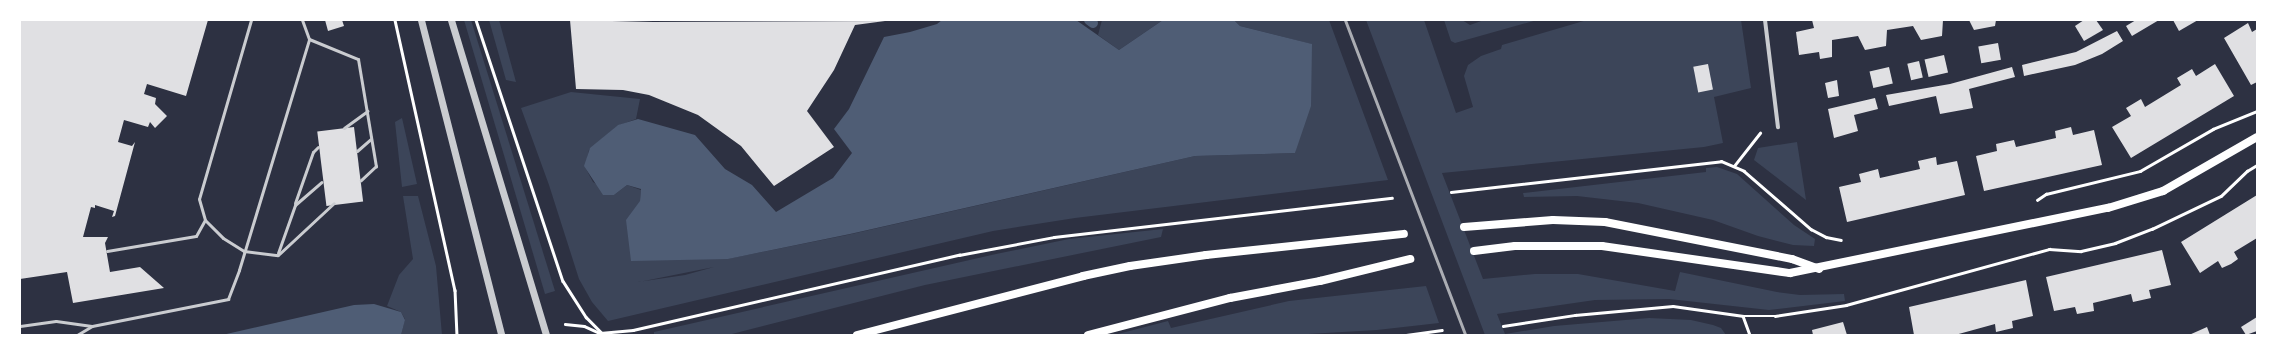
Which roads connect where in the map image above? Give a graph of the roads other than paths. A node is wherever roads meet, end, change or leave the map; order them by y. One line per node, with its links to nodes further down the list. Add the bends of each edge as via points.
1 (251, 20): 18 (lane, via 199,199)
2 (302, 20): 6 (lane)
3 (421, 20): 31 (street)
4 (451, 20): 29 (street)
5 (1765, 20): 8 (street)
6 (309, 39): 7 (lane, via 358,59); 22 (lane)
7 (367, 111): 9 (lane); 11 (lane)
8 (1778, 127)
9 (344, 128)
10 (2257, 137): 26 (main road, via 2163,191 2108,208)
11 (371, 138): 13 (lane); 14 (lane, via 376,166)
12 (318, 147): 17 (lane, via 313,152)
13 (357, 151)
14 (361, 180)
15 (322, 182): 17 (lane)
16 (334, 204): 24 (lane)
17 (295, 205): 24 (lane)
18 (206, 220): 21 (lane, via 196,236); 22 (lane, via 224,238)
19 (1464, 227): 26 (main road, via 1553,220 1605,222 1792,259)
20 (1404, 234): 32 (main road, via 1206,255 1130,266)
21 (107, 251)
22 (244, 251): 24 (lane); 28 (lane, via 228,299)
23 (1474, 251): 26 (main road, via 1522,246 1602,246 1764,272 1790,273)
24 (278, 255)
25 (1410, 259): 33 (main road, via 1320,281 1223,300)
26 (1820, 269)
27 (20, 326): 28 (lane, via 56,321)
28 (92, 326): 30 (lane)
29 (545, 331)
30 (77, 335)
31 (501, 335)
32 (857, 335)
33 (1088, 335)

